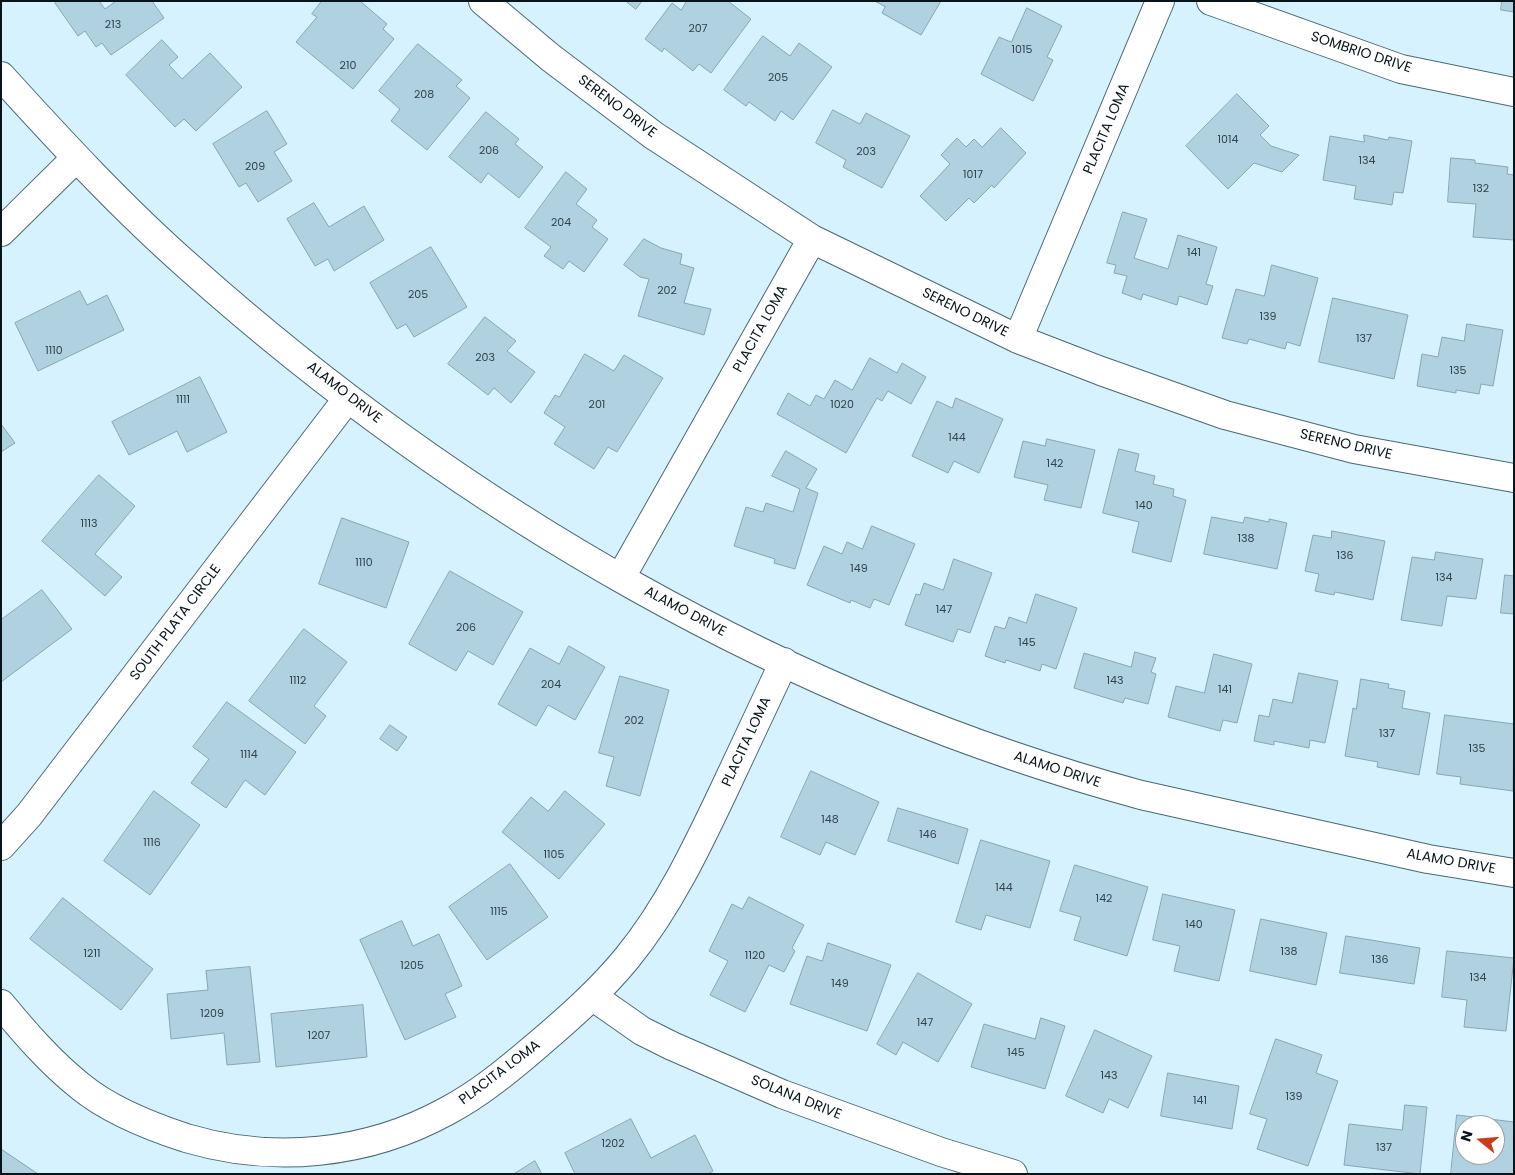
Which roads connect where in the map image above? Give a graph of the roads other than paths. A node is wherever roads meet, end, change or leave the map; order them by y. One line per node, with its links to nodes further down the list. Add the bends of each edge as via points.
1 (483, 1): 8 (street, SERENO DRIVE, via 551,58 653,135)
2 (1160, 1): 9 (street, PLACITA LOMA)
3 (1211, 1): 5 (street, SOMBRIO DRIVE, via 1401,69)
4 (1, 76): 6 (street, ALAMO DRIVE)
5 (1514, 92)
6 (76, 158): 7 (street); 10 (street, ALAMO DRIVE, via 188,266)
7 (1, 232)
8 (812, 239): 9 (street, SERENO DRIVE); 12 (street, PLACITA LOMA)
9 (1018, 339): 11 (street, SERENO DRIVE, via 1225,415 1354,449)
10 (348, 398): 12 (street, ALAMO DRIVE, via 456,476); 14 (street, SOUTH PLATA CIRCLE, via 35,807)
11 (1514, 478)
12 (620, 577): 13 (street, ALAMO DRIVE)
13 (784, 662): 15 (street, ALAMO DRIVE, via 962,737 1098,784 1428,859); 16 (street, PLACITA LOMA, via 682,874 658,915 628,956)
14 (1, 846)
15 (1514, 873)
16 (592, 996): 17 (street, PLACITA LOMA, via 514,1065 449,1110 414,1128 379,1140 304,1152 257,1152 209,1145 161,1130 117,1110 81,1087 49,1058); 18 (street, SOLANA DRIVE, via 642,1031 750,1080)
17 (1, 1004)
18 (997, 1172)

